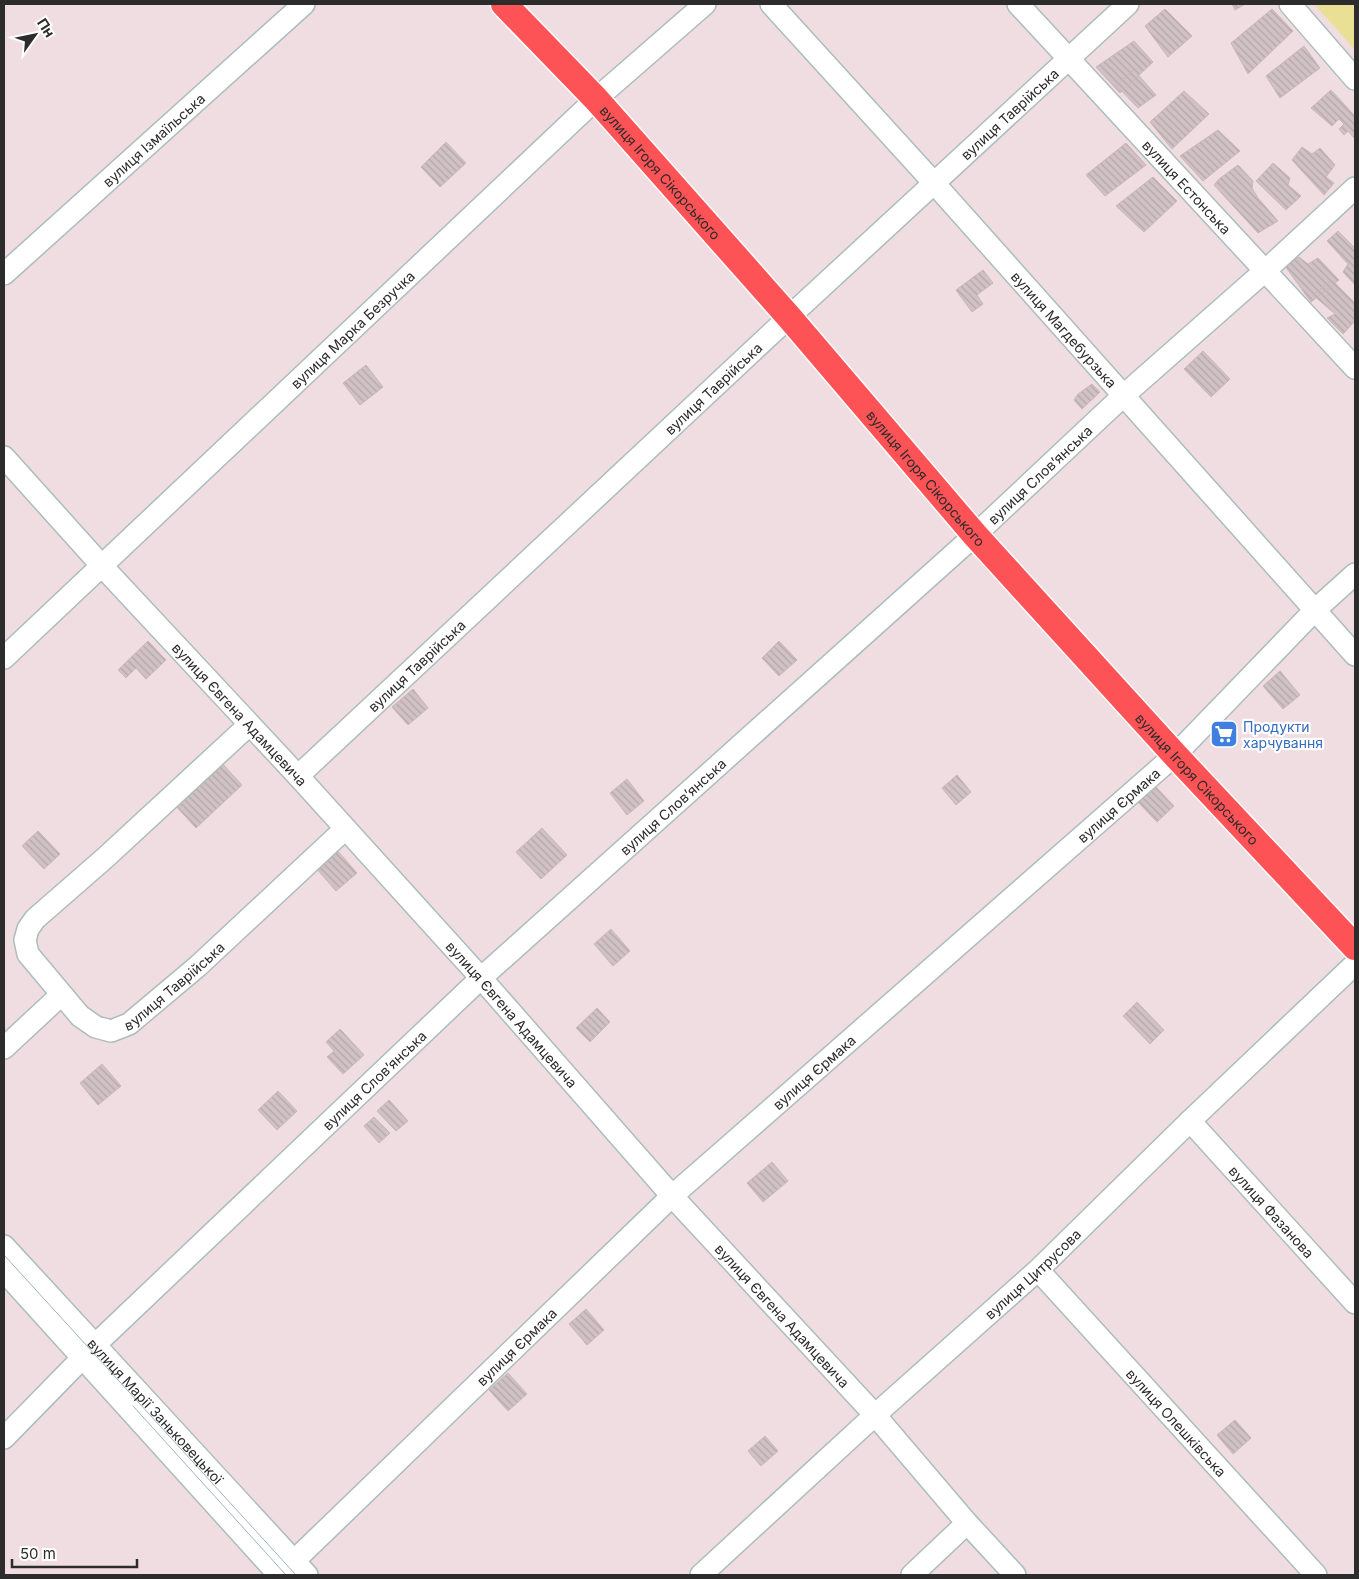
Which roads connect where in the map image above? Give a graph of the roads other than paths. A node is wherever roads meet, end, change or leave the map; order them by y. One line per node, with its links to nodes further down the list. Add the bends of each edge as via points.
1 (304, 4): 14 (street, вулиця Ізмаїльська)
2 (504, 4): 10 (main road, вулиця Ігоря Сікорського)
3 (705, 4): 10 (street, вулиця Марка Безручка)
4 (771, 4): 11 (street, вулиця Магдебурзька)
5 (1018, 4): 8 (street, вулиця Естонська)
6 (1128, 4): 8 (street, вулиця Таврійська)
7 (1290, 4): 9 (street)
8 (1068, 59): 11 (street, вулиця Таврійська); 13 (street, вулиця Естонська)
9 (1355, 80)
10 (596, 99): 15 (main road, вулиця Ігоря Сікорського); 20 (street, вулиця Марка Безручка)
11 (934, 183): 15 (street, вулиця Таврійська); 17 (street, вулиця Магдебурзька)
12 (1355, 188): 13 (street, вулиця Слов’янська)
13 (1266, 270): 16 (street, вулиця Естонська); 17 (street, вулиця Слов’янська)
14 (4, 274)
15 (789, 317): 19 (main road, вулиця Ігоря Сікорського); 27 (street, вулиця Таврійська)
16 (1355, 368)
17 (1123, 396): 19 (street, вулиця Слов’янська); 22 (street, вулиця Магдебурзька)
18 (4, 457): 20 (street, вулиця Євгена Адамцевича)
19 (974, 535): 26 (main road, вулиця Ігоря Сікорського); 31 (street, вулиця Слов’янська)
20 (102, 566): 24 (street, вулиця Марка Безручка); 25 (street, вулиця Євгена Адамцевича)
21 (1355, 574): 22 (street, вулиця Єрмака)
22 (1315, 610): 23 (street, вулиця Магдебурзька); 26 (street, вулиця Єрмака)
23 (1355, 655)
24 (4, 658)
25 (250, 725): 27 (street, вулиця Євгена Адамцевича); 32 (street, вулиця Таврійська, via 35,919 25,940 28,954)
26 (1175, 755): 29 (main road, вулиця Ігоря Сікорського); 35 (street, вулиця Єрмака)
27 (298, 776): 28 (street, вулиця Євгена Адамцевича)
28 (345, 829): 31 (street, вулиця Євгена Адамцевича); 32 (street, вулиця Таврійська, via 198,966 129,1024 111,1031 96,1028)
29 (1355, 947)
30 (1355, 964): 34 (street, вулиця Цитрусова)
31 (481, 978): 35 (street, вулиця Євгена Адамцевича); 40 (street, вулиця Слов’янська)
32 (61, 995): 33 (street)
33 (4, 1048)
34 (1190, 1121): 37 (street, вулиця Цитрусова); 39 (street, вулиця Фазанова)
35 (672, 1196): 41 (street, вулиця Євгена Адамцевича); 44 (street, вулиця Єрмака)
36 (4, 1246): 40 (street, вулиця Марії Заньковецької)
37 (1038, 1270): 41 (street, вулиця Цитрусова); 48 (street, вулиця Олешківська)
38 (4, 1271): 40 (street, вулиця Марії Заньковецької)
39 (1355, 1303)
40 (89, 1351): 42 (street, вулиця Слов’янська); 44 (street, вулиця Марії Заньковецької, via 194,1454)
41 (875, 1415): 43 (street, вулиця Євгена Адамцевича); 45 (street, вулиця Цитрусова)
42 (4, 1438)
43 (967, 1523): 46 (street); 47 (street, вулиця Євгена Адамцевича)
44 (287, 1572)
45 (701, 1575)
46 (912, 1575)
47 (1015, 1575)
48 (1316, 1575)

